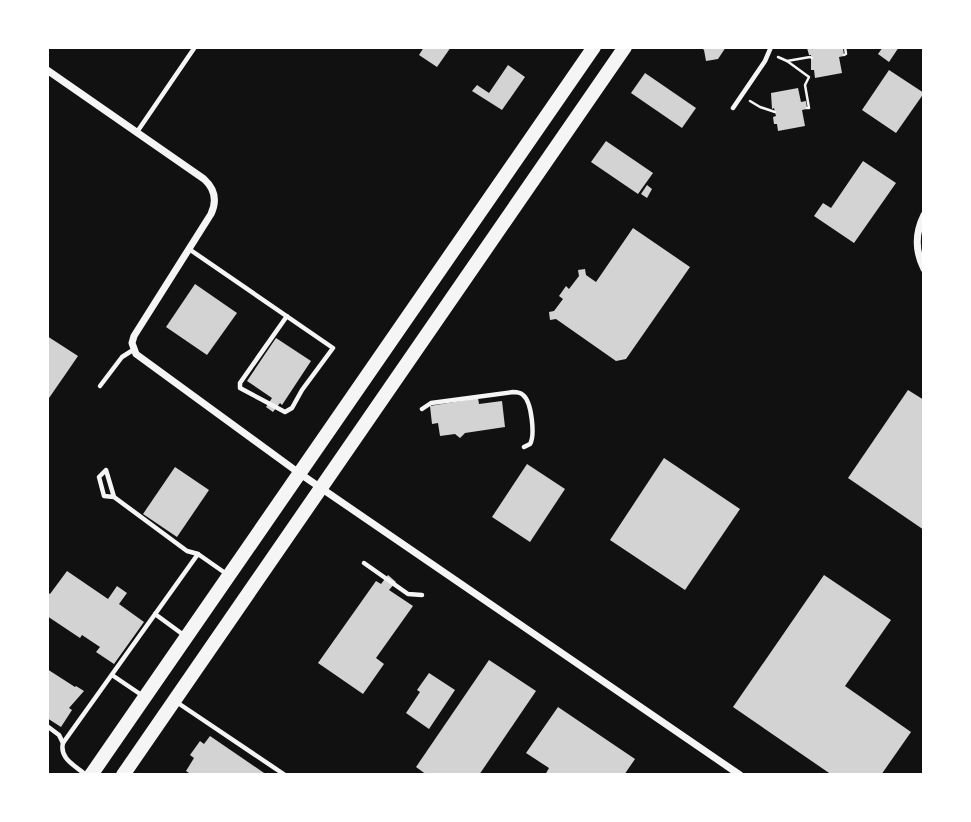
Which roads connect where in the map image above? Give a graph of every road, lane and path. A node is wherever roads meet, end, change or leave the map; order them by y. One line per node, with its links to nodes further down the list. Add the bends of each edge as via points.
1 (195, 47): 14 (lane)
2 (594, 47): 23 (main road)
3 (625, 47): 24 (main road)
4 (845, 47): 6 (path)
5 (770, 50): 8 (path); 10 (lane)
6 (844, 55)
7 (812, 58): 8 (path)
8 (787, 61): 12 (path, via 809,77)
9 (47, 70): 14 (street)
10 (742, 95): 11 (lane); 13 (path)
11 (733, 108)
12 (807, 108)
13 (775, 112)
14 (137, 132): 16 (street, via 211,187 214,209)
15 (924, 215): 17 (street, via 917,240)
16 (190, 249): 18 (lane); 19 (street, via 134,336)
17 (924, 269)
18 (287, 316): 18 (lane, via 333,348 290,411 281,411 242,391 240,383)
19 (133, 350): 20 (lane); 23 (street)
20 (100, 386)
21 (422, 410): 22 (lane, via 431,403 521,394 528,402 533,435)
22 (524, 447)
23 (299, 474): 24 (street); 28 (main road)
24 (321, 488): 34 (main road); 40 (street)
25 (114, 497): 25 (lane, via 106,470 99,477 102,491 104,496); 26 (lane, via 187,551)
26 (198, 554): 28 (lane); 30 (lane)
27 (363, 563): 29 (lane, via 408,594)
28 (228, 576): 31 (main road)
29 (422, 595)
30 (155, 614): 31 (lane); 32 (lane)
31 (186, 637): 33 (main road)
32 (112, 674): 33 (lane); 36 (lane)
33 (144, 698): 37 (main road)
34 (174, 700): 38 (main road); 39 (lane)
35 (47, 726): 36 (lane)
36 (63, 743): 37 (lane, via 64,757)
37 (89, 775)
38 (122, 775)
39 (285, 775)
40 (740, 775)

